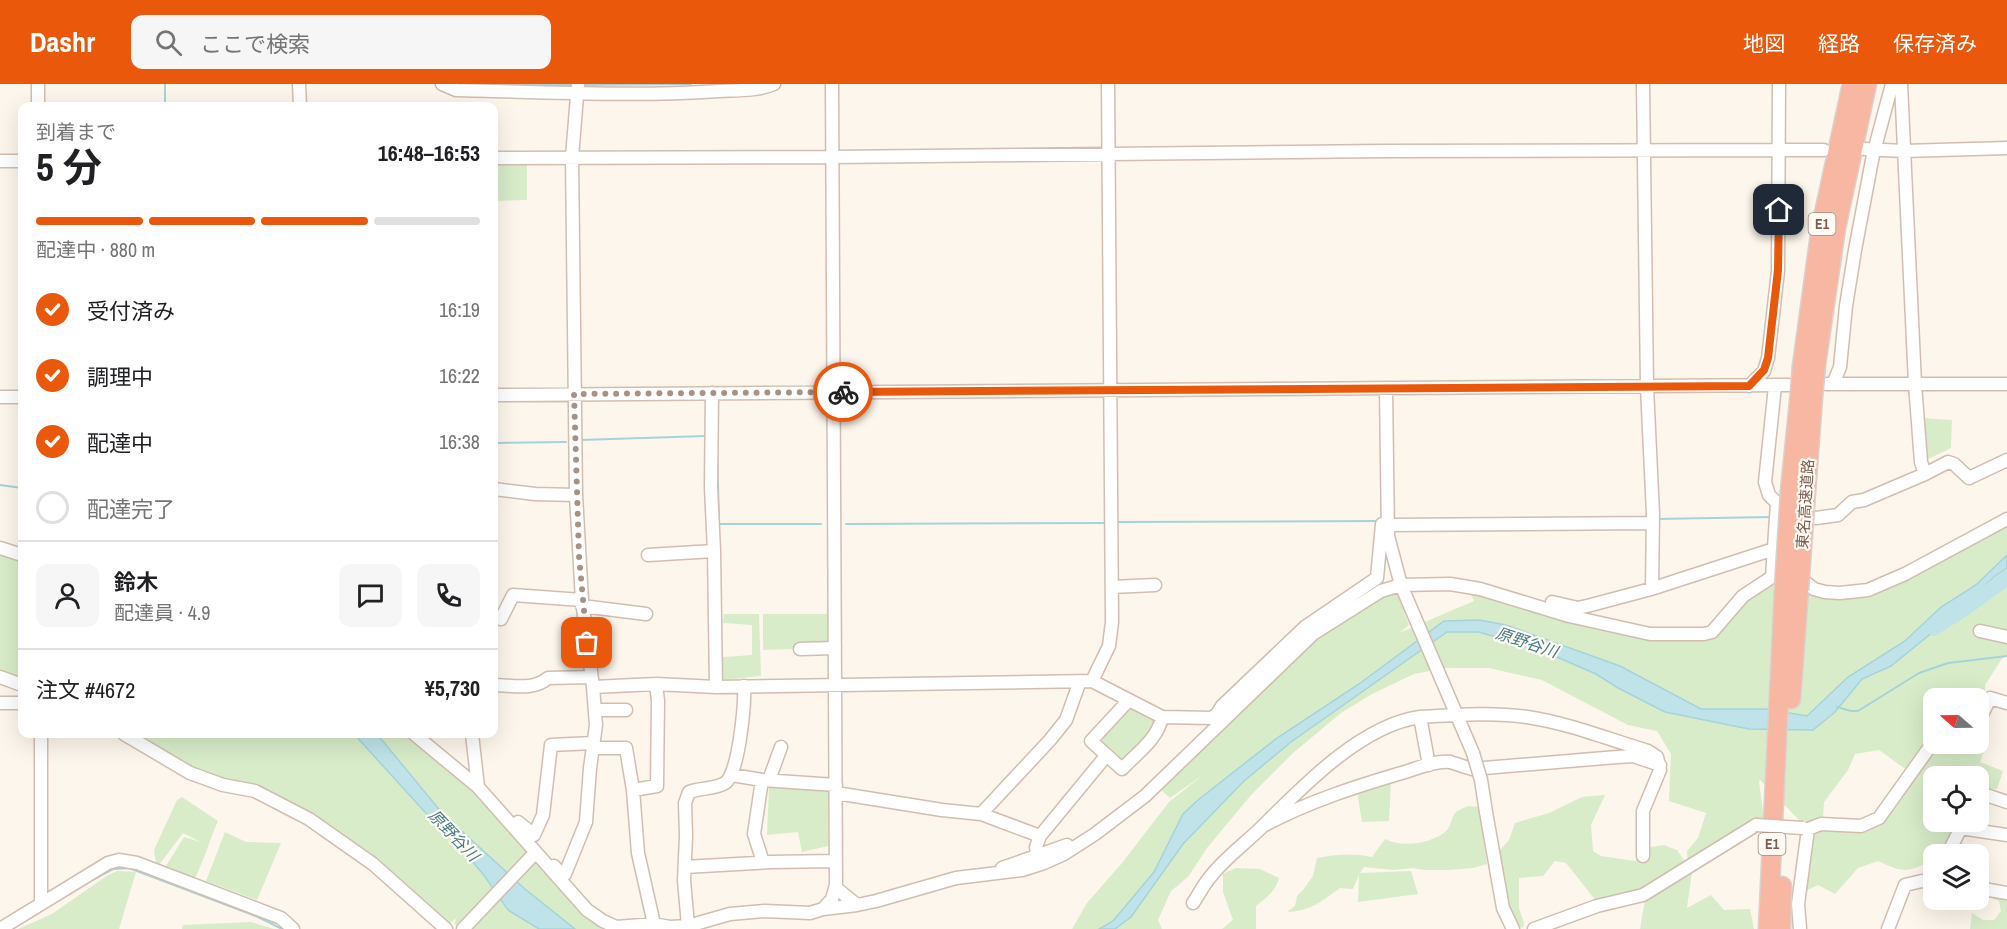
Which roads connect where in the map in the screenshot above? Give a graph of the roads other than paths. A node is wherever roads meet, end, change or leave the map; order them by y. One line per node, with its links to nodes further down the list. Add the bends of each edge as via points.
1 (38, 84): 14 (street)
2 (300, 84): 15 (street)
3 (442, 84): 13 (street, via 456,90)
4 (774, 84): 13 (street, via 672,94)
5 (832, 84): 24 (street)
6 (1108, 84): 22 (street)
7 (1643, 84): 18 (street)
8 (1779, 84): 19 (street)
9 (1852, 84): 28 (highway, 東名高速道路 / E1, via 1821,227)
10 (1867, 84): 28 (highway, 東名高速道路 / E1)
11 (1892, 84): 17 (street)
12 (1901, 84): 21 (street)
13 (578, 89): 23 (street)
14 (38, 102)
15 (300, 102)
16 (2007, 148): 21 (street)
17 (1869, 149): 21 (street); 35 (street, via 1840,367)
18 (1644, 150): 19 (street); 22 (street); 33 (street)
19 (1779, 150): 20 (street); 31 (street, via 1772,362)
20 (1824, 150)
21 (1904, 152): 29 (street)
22 (1108, 153): 24 (street); 36 (street)
23 (572, 157): 24 (street); 25 (street); 40 (street)
24 (832, 157): 37 (street)
25 (498, 158)
26 (0, 161): 27 (street)
27 (18, 161)
28 (1809, 365): 35 (highway, 東名高速道路 / E1, bridge)
29 (1915, 384): 30 (street); 35 (street); 44 (street)
30 (2007, 384)
31 (1749, 386): 32 (street); 33 (street)
32 (1775, 386): 35 (street); 52 (street, via 1765,482 1777,503)
33 (1647, 387): 34 (street); 50 (street)
34 (1386, 388): 36 (street); 47 (street)
35 (1812, 389): 56 (highway, 東名高速道路 / E1, bridge)
36 (1110, 391): 37 (street); 57 (street)
37 (834, 392): 38 (street); 66 (street)
38 (712, 393): 40 (street); 53 (street)
39 (498, 394): 40 (street)
40 (574, 394): 46 (street)
41 (0, 397): 42 (street)
42 (18, 397)
43 (2007, 460): 44 (street, via 1969,478 1948,462)
44 (1925, 474): 48 (street, via 1852,502 1838,515)
45 (498, 489): 46 (street)
46 (576, 495): 61 (street)
47 (1387, 510): 51 (street); 86 (street, via 1383,515 1377,578 1305,627)
48 (1816, 518)
49 (2007, 519): 56 (street, via 1868,590 1825,592 1789,578)
50 (1653, 523): 51 (street); 59 (street)
51 (1387, 525): 58 (street)
52 (1774, 549): 56 (street); 59 (street)
53 (714, 551): 54 (street); 77 (street)
54 (648, 555)
55 (1155, 585): 57 (street)
56 (1785, 585): 60 (street, via 1743,596 1712,632 1704,634 1650,634 1569,616); 97 (highway, 東名高速道路 / E1, via 1786,682)
57 (1112, 587): 70 (street, via 1112,635 1105,657)
58 (1402, 587): 60 (street, via 1450,584); 68 (street, via 1381,591 1348,610 1313,634); 83 (street)
59 (1652, 588): 60 (street, via 1578,608 1505,590)
60 (1480, 589)
61 (582, 603): 62 (street); 63 (street, via 513,595 501,619); 71 (street)
62 (646, 614)
63 (498, 618)
64 (1980, 631): 65 (street)
65 (2007, 637)
66 (835, 648): 67 (street); 75 (street)
67 (800, 649)
68 (1290, 657): 86 (street); 114 (street, via 1145,795)
69 (0, 677): 72 (street)
70 (1086, 681): 75 (street); 78 (street); 108 (street, via 1066,720)
71 (592, 682): 73 (street); 74 (street, via 548,678 532,687); 84 (street)
72 (18, 684)
73 (656, 684): 77 (street); 104 (street, via 657,786)
74 (498, 685)
75 (835, 685): 76 (street); 103 (street)
76 (744, 686): 77 (street); 100 (street)
77 (716, 687)
78 (1129, 700): 87 (street); 96 (street, via 1091,741)
79 (1989, 700): 82 (street)
80 (0, 703): 81 (street)
81 (18, 703)
82 (2007, 703)
83 (1454, 709): 88 (street); 99 (street, via 1553,722 1648,751); 136 (street, bridge, via 1481,780 1503,908)
84 (595, 710): 85 (street); 93 (street)
85 (626, 710)
86 (1217, 714): 87 (street, via 1211,718)
87 (1162, 717): 96 (street, via 1155,735 1122,769)
88 (1420, 717): 98 (street); 109 (street, via 1383,728 1335,759)
89 (41, 738): 126 (street)
90 (131, 738): 134 (street, via 190,773 255,791 309,819 373,864)
91 (419, 738): 102 (street)
92 (472, 738): 102 (street)
93 (592, 745): 104 (street, via 626,748); 107 (street, via 551,745 543,815 534,835); 116 (street, via 586,822 565,874 540,851)
94 (781, 747): 101 (street)
95 (1925, 754): 110 (street, via 1879,818 1861,826 1821,824)
96 (1106, 756): 113 (street)
97 (1781, 759): 138 (highway, 東名高速道路 / E1); 139 (highway, 東名高速道路 / E1)
98 (1429, 765): 99 (street, via 1449,762 1472,769 1633,756); 109 (street, via 1284,814)
99 (1660, 765): 117 (street, via 1643,811)
100 (732, 775): 101 (street); 120 (street, via 725,783 689,792 685,803)
101 (766, 780): 103 (street); 119 (street, via 754,834)
102 (478, 787): 107 (street)
103 (836, 789): 108 (street); 118 (street)
104 (633, 790): 130 (street, via 638,853)
105 (1989, 796): 106 (street)
106 (2007, 802)
107 (500, 810): 116 (street)
108 (981, 814): 113 (street)
109 (1263, 826): 127 (street, via 1212,875)
110 (1805, 828): 137 (street, bridge, via 1756,825 1643,895 1597,906); 140 (street, via 1798,904)
111 (1989, 831): 112 (street)
112 (2007, 835)
113 (1040, 836): 115 (street)
114 (1087, 839): 115 (street); 121 (street, via 1044,863)
115 (1037, 855): 121 (street)
116 (532, 856): 130 (street, via 586,910 603,921 616,927); 135 (street)
117 (1643, 856)
118 (835, 861): 119 (street); 123 (street)
119 (763, 862): 120 (street)
120 (685, 867): 131 (street)
121 (987, 874): 128 (street, via 956,878)
122 (1923, 881): 141 (street, via 1905,885)
123 (836, 888): 128 (street); 129 (street)
124 (1989, 890): 125 (street)
125 (2007, 893)
126 (41, 903): 132 (street); 133 (street, via 119,860 137,863 281,918)
127 (1193, 903)
128 (857, 905): 129 (street)
129 (823, 909): 131 (street, via 810,913 730,914)
130 (654, 924): 131 (street)
131 (688, 926)
132 (0, 929)
133 (293, 929)
134 (446, 929)
135 (463, 929)
136 (1513, 929)
137 (1534, 929)
138 (1768, 929)
139 (1781, 929)
140 (1800, 929)
141 (1888, 929)

